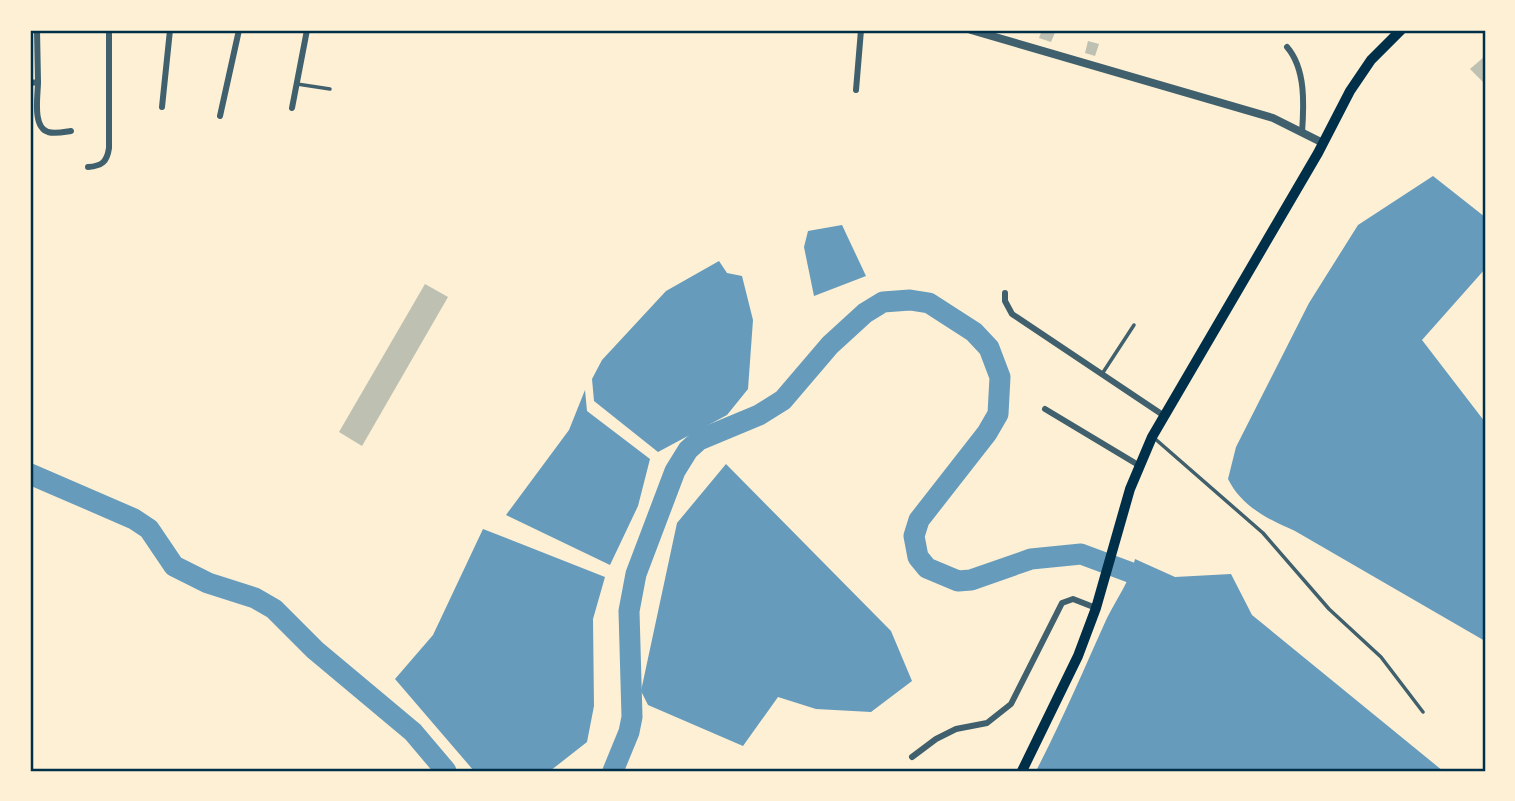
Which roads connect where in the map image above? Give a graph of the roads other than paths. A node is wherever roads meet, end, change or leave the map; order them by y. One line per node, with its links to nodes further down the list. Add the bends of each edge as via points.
1 (37, 30): 10 (street)
2 (109, 30): 21 (street, via 109,148 101,166)
3 (170, 30): 15 (street)
4 (239, 30): 17 (street)
5 (307, 30): 12 (street)
6 (861, 30): 14 (street)
7 (971, 30): 19 (street, via 1273,118)
8 (1401, 30): 20 (main road, via 1371,60)
9 (1287, 47): 19 (street, via 1297,61 1303,91)
10 (38, 82): 11 (street); 18 (street, via 42,129)
11 (30, 83)
12 (296, 84): 13 (lane); 16 (street)
13 (330, 89)
14 (856, 90)
15 (162, 107)
16 (292, 108)
17 (220, 116)
18 (72, 131)
19 (1302, 133): 20 (street)
20 (1323, 143): 26 (main road)
21 (88, 167)
22 (1005, 293): 24 (street, via 1012,314)
23 (1134, 324): 24 (lane)
24 (1102, 374): 26 (street)
25 (1045, 409): 28 (street)
26 (1163, 415): 27 (main road)
27 (1152, 436): 28 (main road); 30 (lane, via 1263,533 1329,609 1381,657)
28 (1140, 466): 29 (main road)
29 (1096, 608): 31 (street, via 1073,599 1062,603 1011,704 986,723 936,739); 32 (main road, via 1055,707)
30 (1423, 712)
31 (912, 757)
32 (1022, 771)

